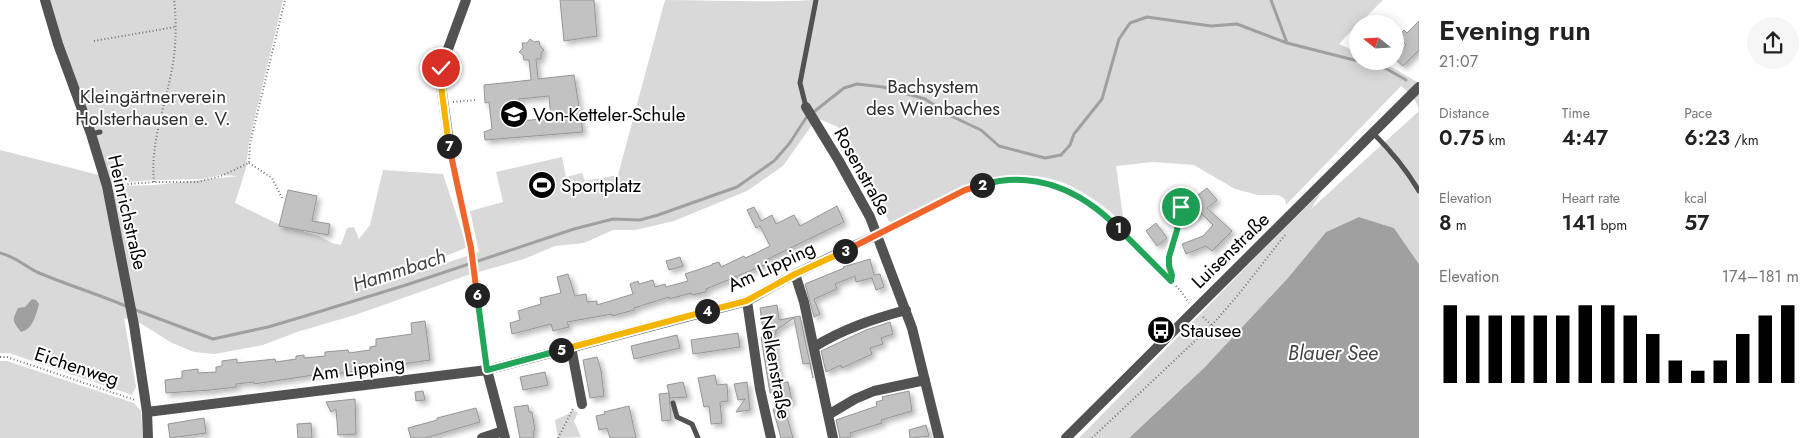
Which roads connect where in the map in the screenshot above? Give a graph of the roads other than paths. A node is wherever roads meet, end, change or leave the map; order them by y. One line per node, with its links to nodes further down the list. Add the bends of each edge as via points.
1 (45, 0): 19 (street, Heinrichstraße, via 58,44 96,133 134,325)
2 (466, 0): 7 (street, via 441,68)
3 (816, 0): 5 (lane, via 800,83)
4 (1419, 88): 6 (street, Luisenstraße)
5 (806, 107): 9 (street, Rosenstraße, via 840,161)
6 (1373, 133): 8 (lane, via 1404,167); 28 (street, Luisenstraße)
7 (449, 142)
8 (1419, 190)
9 (877, 235): 10 (street, Am Lipping); 12 (street, Rosenstraße)
10 (795, 274): 11 (street, Am Lipping); 14 (street)
11 (746, 301): 13 (street, Am Lipping); 25 (street, Nelkenstraße)
12 (906, 310): 14 (street, via 855,326); 16 (street, Rosenstraße)
13 (571, 347): 15 (street, Am Lipping); 17 (street)
14 (814, 347): 20 (street)
15 (487, 370): 19 (street, Am Lipping); 21 (street)
16 (926, 380): 20 (street, via 874,391); 27 (street, Rosenstraße)
17 (581, 400)
18 (673, 403): 24 (lane, via 677,417 692,424)
19 (146, 407): 22 (street, Heinrichstraße)
20 (828, 415): 26 (street)
21 (504, 435): 23 (street)
22 (148, 438)
23 (482, 438)
24 (698, 438)
25 (771, 438)
26 (833, 438)
27 (939, 438)
28 (1066, 438)

